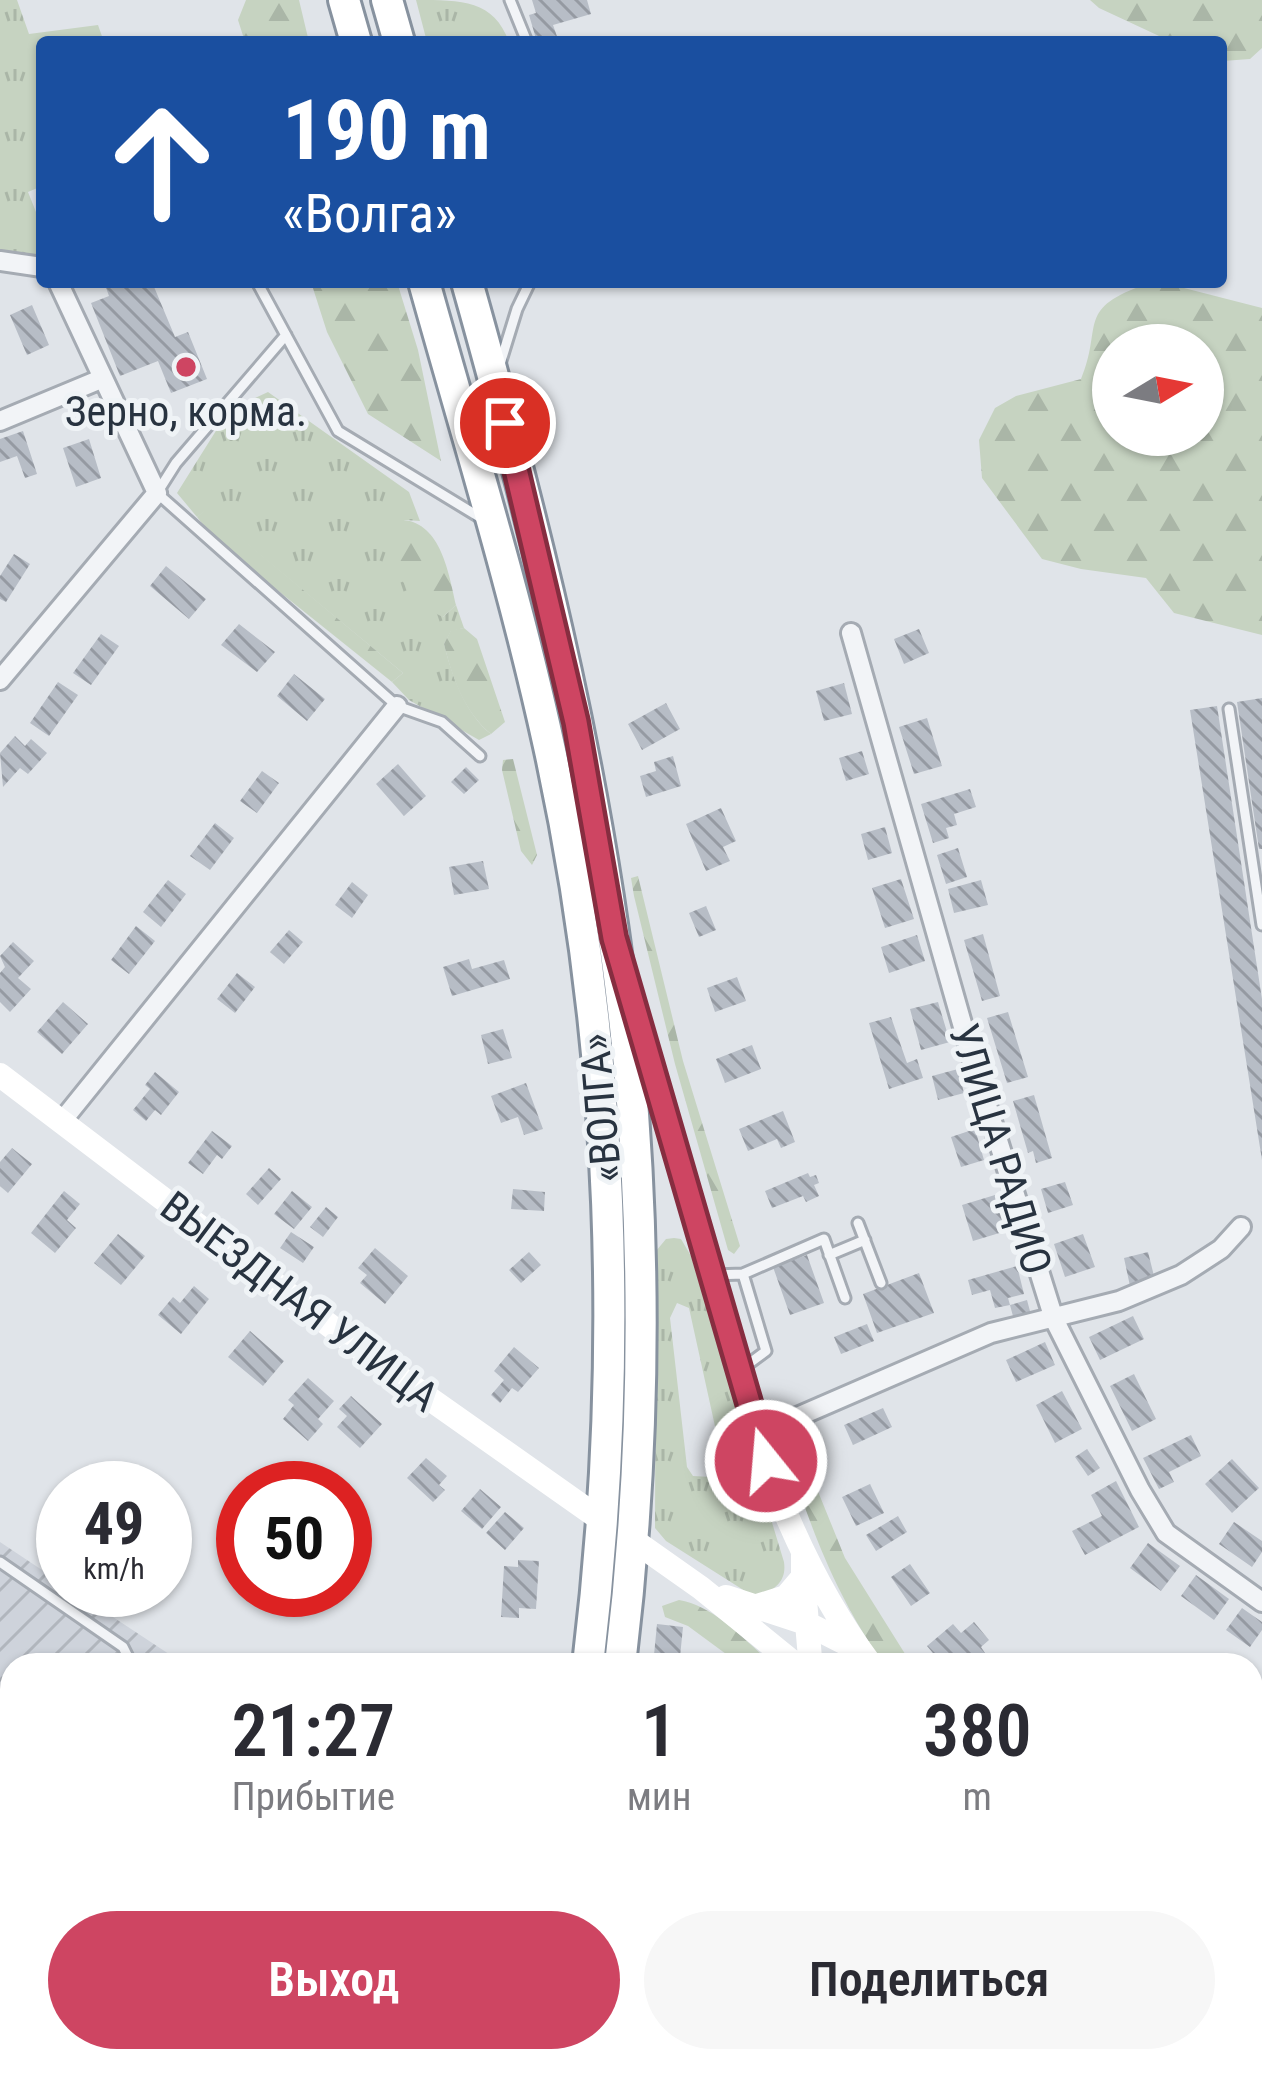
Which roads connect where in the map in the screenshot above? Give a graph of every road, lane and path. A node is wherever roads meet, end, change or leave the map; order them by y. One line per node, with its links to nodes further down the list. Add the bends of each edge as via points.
1 (344, 0): 4 (highway)
2 (387, 0): 5 (highway)
3 (510, 0): 6 (lane)
4 (354, 36)
5 (397, 36)
6 (525, 36)
7 (0, 261): 8 (street)
8 (36, 266)
9 (61, 288): 15 (street)
10 (260, 288): 14 (lane)
11 (426, 288): 19 (highway, «ВОЛГА»)
12 (469, 288): 16 (highway, «ВОЛГА»)
13 (527, 288): 16 (lane)
14 (286, 335): 18 (lane); 19 (lane, via 338,431)
15 (101, 379): 17 (street); 18 (street)
16 (495, 381): 26 (highway, «ВОЛГА», via 576,722)
17 (0, 421)
18 (157, 493): 21 (street); 22 (lane)
19 (491, 524): 40 (highway, «ВОЛГА», via 550,749 590,986 608,1226)
20 (851, 633): 37 (street, УЛИЦА РАДИО)
21 (0, 680)
22 (397, 706): 24 (lane, via 442,722); 28 (street)
23 (1229, 709): 25 (lane)
24 (480, 756)
25 (1262, 925)
26 (614, 938): 34 (main road); 41 (highway, «ВОЛГА», via 638,1232)
27 (0, 1075): 28 (main road, ВЫЕЗДНАЯ УЛИЦА)
28 (62, 1121): 40 (main road, ВЫЕЗДНАЯ УЛИЦА, via 379,1363)
29 (858, 1223): 31 (lane)
30 (1241, 1227): 37 (street, via 1181,1275)
31 (865, 1240): 32 (lane); 35 (lane)
32 (830, 1255): 33 (lane, via 824,1239); 36 (lane)
33 (743, 1274): 34 (lane); 38 (lane, via 766,1351)
34 (711, 1275): 38 (main road)
35 (881, 1283)
36 (845, 1298)
37 (1054, 1318): 39 (street, via 991,1333); 45 (street, УЛИЦА РАДИО, via 1166,1533)
38 (739, 1371): 39 (main road)
39 (758, 1434): 43 (main road)
40 (603, 1521): 50 (highway, «ВОЛГА»)
41 (633, 1540): 44 (main road); 51 (highway, «ВОЛГА»)
42 (0, 1562): 49 (lane)
43 (803, 1566): 46 (main road, via 786,1597); 47 (main road); 48 (main road)
44 (701, 1588): 46 (main road); 52 (main road)
45 (1262, 1602)
46 (752, 1607): 47 (main road)
47 (806, 1623): 48 (main road); 53 (main road)
48 (857, 1652)
49 (126, 1653)
50 (589, 1653)
51 (621, 1653)
52 (792, 1653)
53 (806, 1653)

